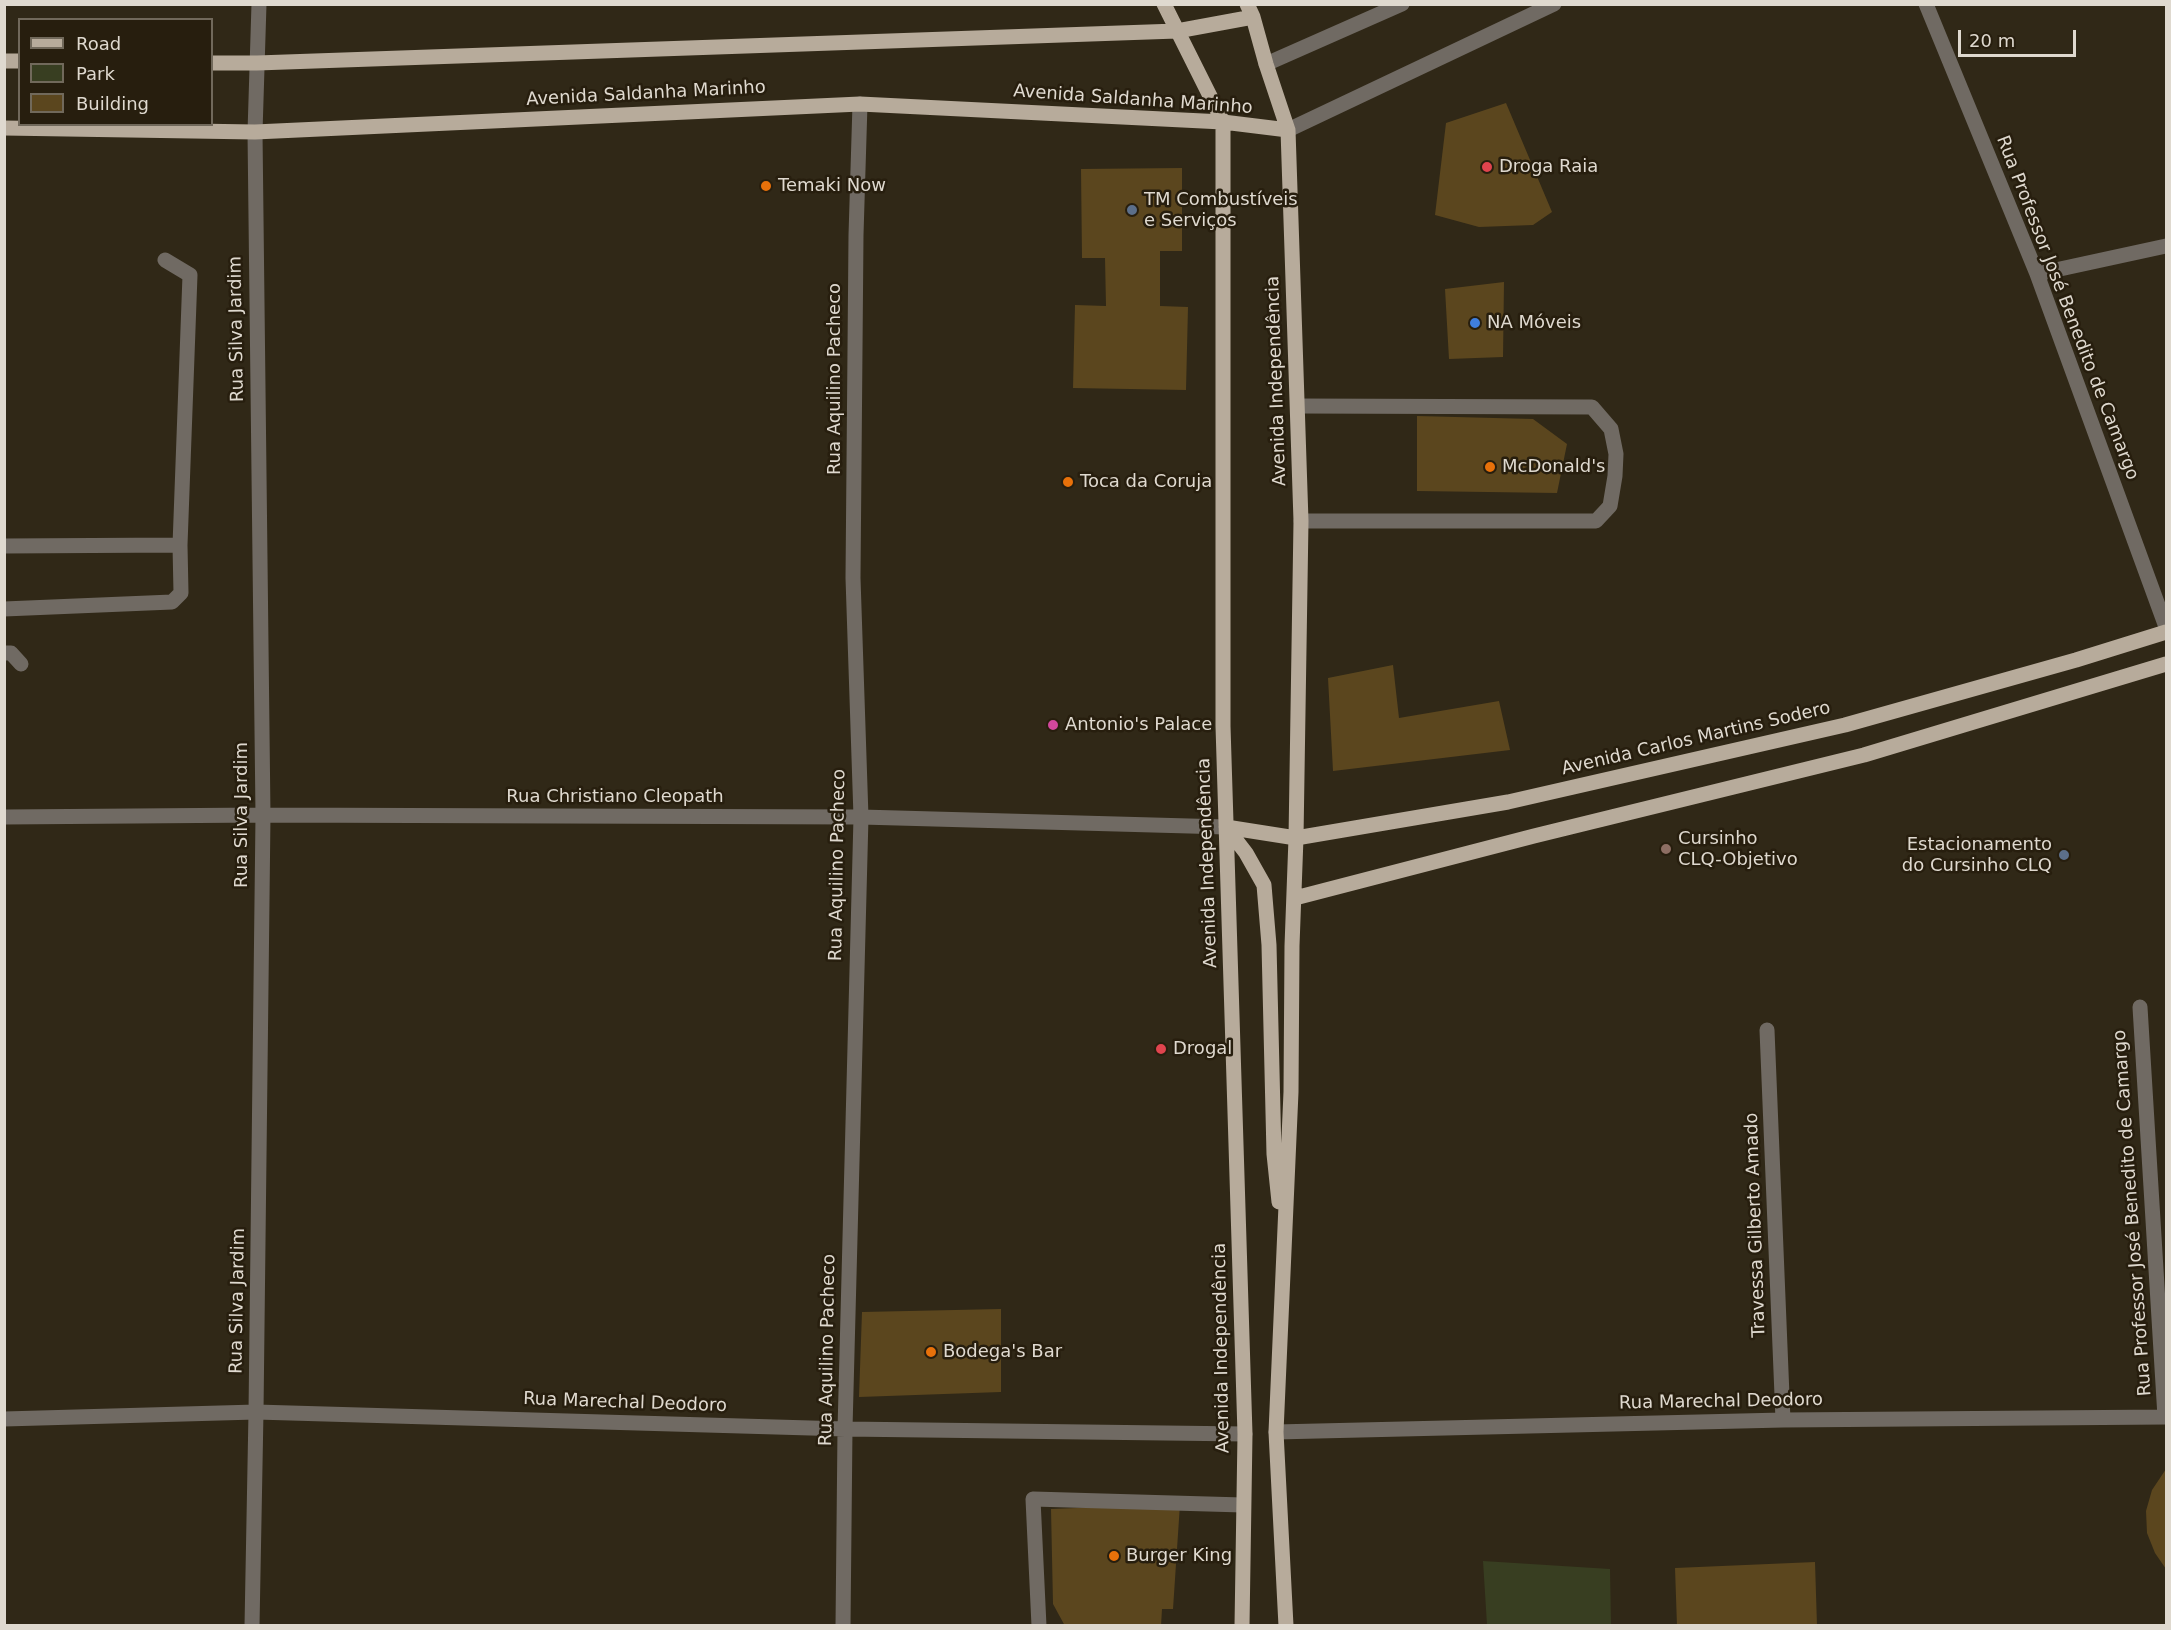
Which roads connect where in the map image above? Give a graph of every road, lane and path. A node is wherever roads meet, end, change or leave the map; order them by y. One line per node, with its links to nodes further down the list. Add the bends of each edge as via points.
1 (259, 4): 9 (street, Rua Silva Jardim)
2 (1164, 4): 7 (main road, Avenida Independência)
3 (1402, 4): 10 (street)
4 (1554, 4): 14 (street)
5 (1926, 4): 18 (street, Rua Professor José Benedito de Camargo)
6 (1250, 11): 7 (main road); 10 (main road, Avenida Independência)
7 (1177, 31): 9 (main road); 12 (main road, Avenida Independência)
8 (213, 63): 9 (main road)
9 (257, 63): 15 (street, Rua Silva Jardim)
10 (1266, 64): 14 (main road, Avenida Independência)
11 (860, 104): 12 (main road, Avenida Saldanha Marinho); 15 (main road, Avenida Saldanha Marinho); 30 (street, Rua Aquilino Pacheco, via 853,578)
12 (1223, 122): 14 (main road, Avenida Saldanha Marinho); 31 (main road, Avenida Independência)
13 (4, 128): 15 (main road, Avenida Saldanha Marinho)
14 (1288, 130): 19 (main road, Avenida Independência)
15 (255, 132): 28 (street, Rua Silva Jardim)
16 (2166, 246): 18 (street)
17 (165, 260): 21 (street, via 190,275)
18 (2037, 274): 24 (street, Rua Professor José Benedito de Camargo)
19 (1298, 406): 20 (main road, Avenida Independência); 20 (street, via 1592,407 1611,429 1616,454 1610,506 1596,521)
20 (1301, 521): 32 (main road, Avenida Independência)
21 (180, 545): 22 (street); 23 (street, via 181,593 172,602)
22 (4, 546)
23 (4, 609)
24 (2166, 629): 32 (main road, Avenida Carlos Martins Sodero, via 2076,660 1845,725 1508,802)
25 (4, 652): 26 (street, via 11,653)
26 (21, 664)
27 (2166, 664): 33 (main road, via 1864,755)
28 (263, 815): 29 (street, Rua Christiano Cleopath); 30 (street, Rua Christiano Cleopath); 37 (street, Rua Silva Jardim)
29 (4, 817)
30 (861, 818): 31 (street, Rua Christiano Cleopath); 41 (street, Rua Aquilino Pacheco)
31 (1226, 826): 32 (main road, Avenida Carlos Martins Sodero); 36 (main road, via 1264,885 1274,1154 1279,1208); 43 (main road, Avenida Independência)
32 (1296, 838): 33 (main road, Avenida Independência)
33 (1295, 898): 36 (main road, Avenida Independência)
34 (2140, 1007): 38 (street, Rua Professor José Benedito de Camargo)
35 (1767, 1030): 40 (street, Travessa Gilberto Amado)
36 (1286, 1218): 42 (main road, Avenida Independência)
37 (256, 1412): 39 (street, Rua Marechal Deodoro); 41 (street, Rua Marechal Deodoro); 45 (street, Rua Silva Jardim)
38 (2166, 1417): 40 (street, Rua Marechal Deodoro)
39 (4, 1419)
40 (1783, 1420): 42 (street, Rua Marechal Deodoro)
41 (845, 1429): 43 (street, Rua Marechal Deodoro); 46 (street, Rua Aquilino Pacheco)
42 (1276, 1432): 49 (main road, Avenida Independência)
43 (1245, 1434): 44 (main road, Avenida Independência)
44 (1243, 1505): 47 (street, via 1033,1499); 48 (main road, Avenida Independência)
45 (252, 1626)
46 (843, 1626)
47 (1039, 1626)
48 (1242, 1626)
49 (1286, 1626)

